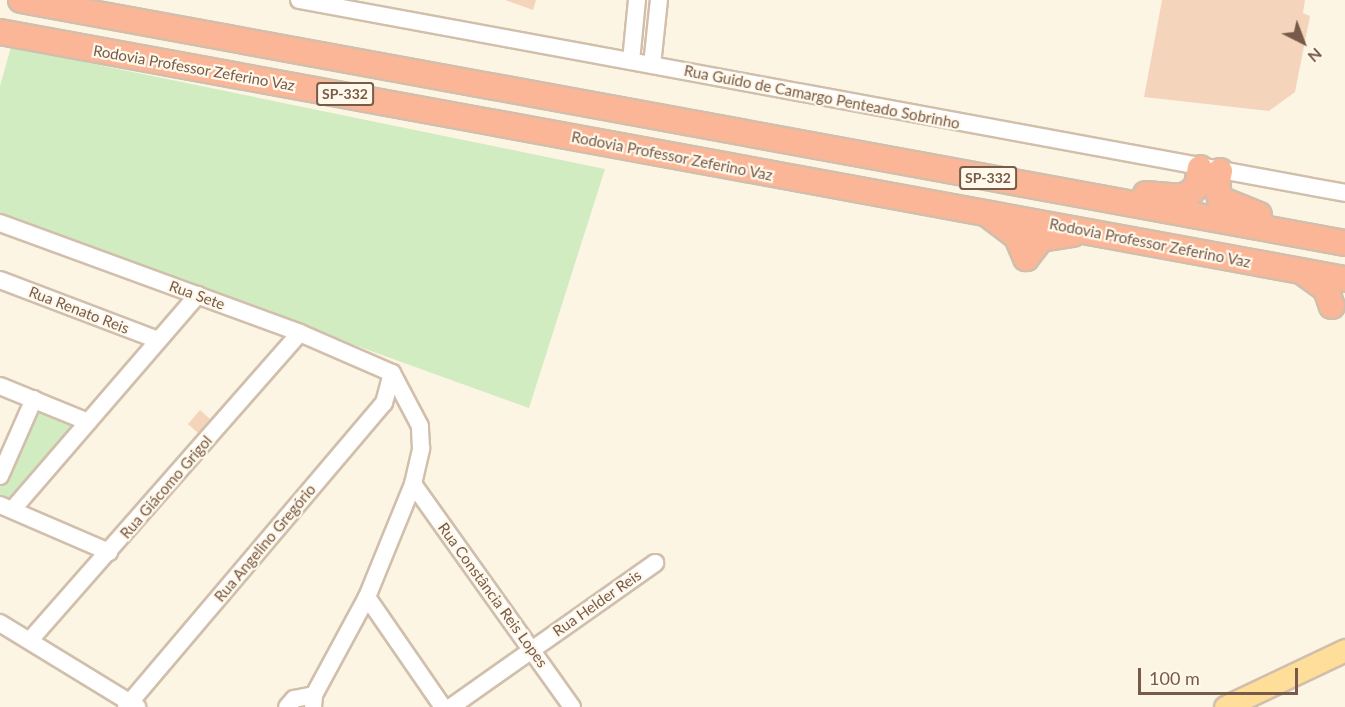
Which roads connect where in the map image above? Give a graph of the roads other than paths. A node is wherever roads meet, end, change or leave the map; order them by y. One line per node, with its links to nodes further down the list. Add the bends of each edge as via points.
1 (23, 0): 9 (highway, SP-332)
2 (299, 0): 6 (street, Rua Guido de Camargo Penteado Sobrinho)
3 (637, 0): 6 (street)
4 (659, 0): 7 (street)
5 (4, 34): 11 (highway, Rodovia Professor Zeferino Vaz / SP-332)
6 (631, 61): 7 (street, Rua Guido de Camargo Penteado Sobrinho)
7 (652, 65): 8 (street, Rua Guido de Camargo Penteado Sobrinho)
8 (1210, 170): 9 (highway, via 1181,197); 10 (street, Rua Guido de Camargo Penteado Sobrinho); 14 (highway, via 1218,195 1228,206)
9 (1043, 187): 15 (highway, SP-332)
10 (1345, 193)
11 (982, 211): 13 (highway, Rodovia Professor Zeferino Vaz / SP-332); 13 (highway, via 1017,237 1026,258 1041,239)
12 (0, 224): 20 (street, Rua Sete)
13 (1091, 232): 16 (highway, Rodovia Professor Zeferino Vaz / SP-332)
14 (1345, 237)
15 (1345, 243)
16 (1302, 272): 17 (highway, Rodovia Professor Zeferino Vaz / SP-332); 19 (highway, via 1326,289 1332,306)
17 (1345, 279)
18 (0, 280): 22 (street, Rua Renato Reis)
19 (1345, 294)
20 (198, 296): 21 (street, Rua Sete); 22 (street)
21 (300, 333): 23 (street, Rua Sete); 30 (street, Rua Giácomo Grigol)
22 (158, 340): 26 (street)
23 (392, 373): 28 (street, via 420,426 421,448); 39 (street, Rua Angelino Gregório, via 384,403)
24 (0, 386): 25 (street)
25 (34, 399): 26 (street); 27 (street)
26 (88, 422): 29 (street)
27 (0, 476)
28 (413, 484): 32 (street); 35 (street, Rua Constância Reis Lopes)
29 (6, 507): 30 (street)
30 (109, 552): 34 (street, Rua Giácomo Grigol)
31 (655, 563): 35 (street, Rua Helder Reis)
32 (367, 597): 37 (street); 40 (street)
33 (0, 623): 34 (street)
34 (31, 639): 39 (street)
35 (532, 648): 41 (street, Rua Helder Reis); 42 (street, Rua Constância Reis Lopes)
36 (1345, 650): 43 (main road)
37 (313, 701): 38 (street)
38 (294, 704)
39 (131, 705)
40 (443, 707)
41 (451, 707)
42 (572, 707)
43 (1225, 707)

